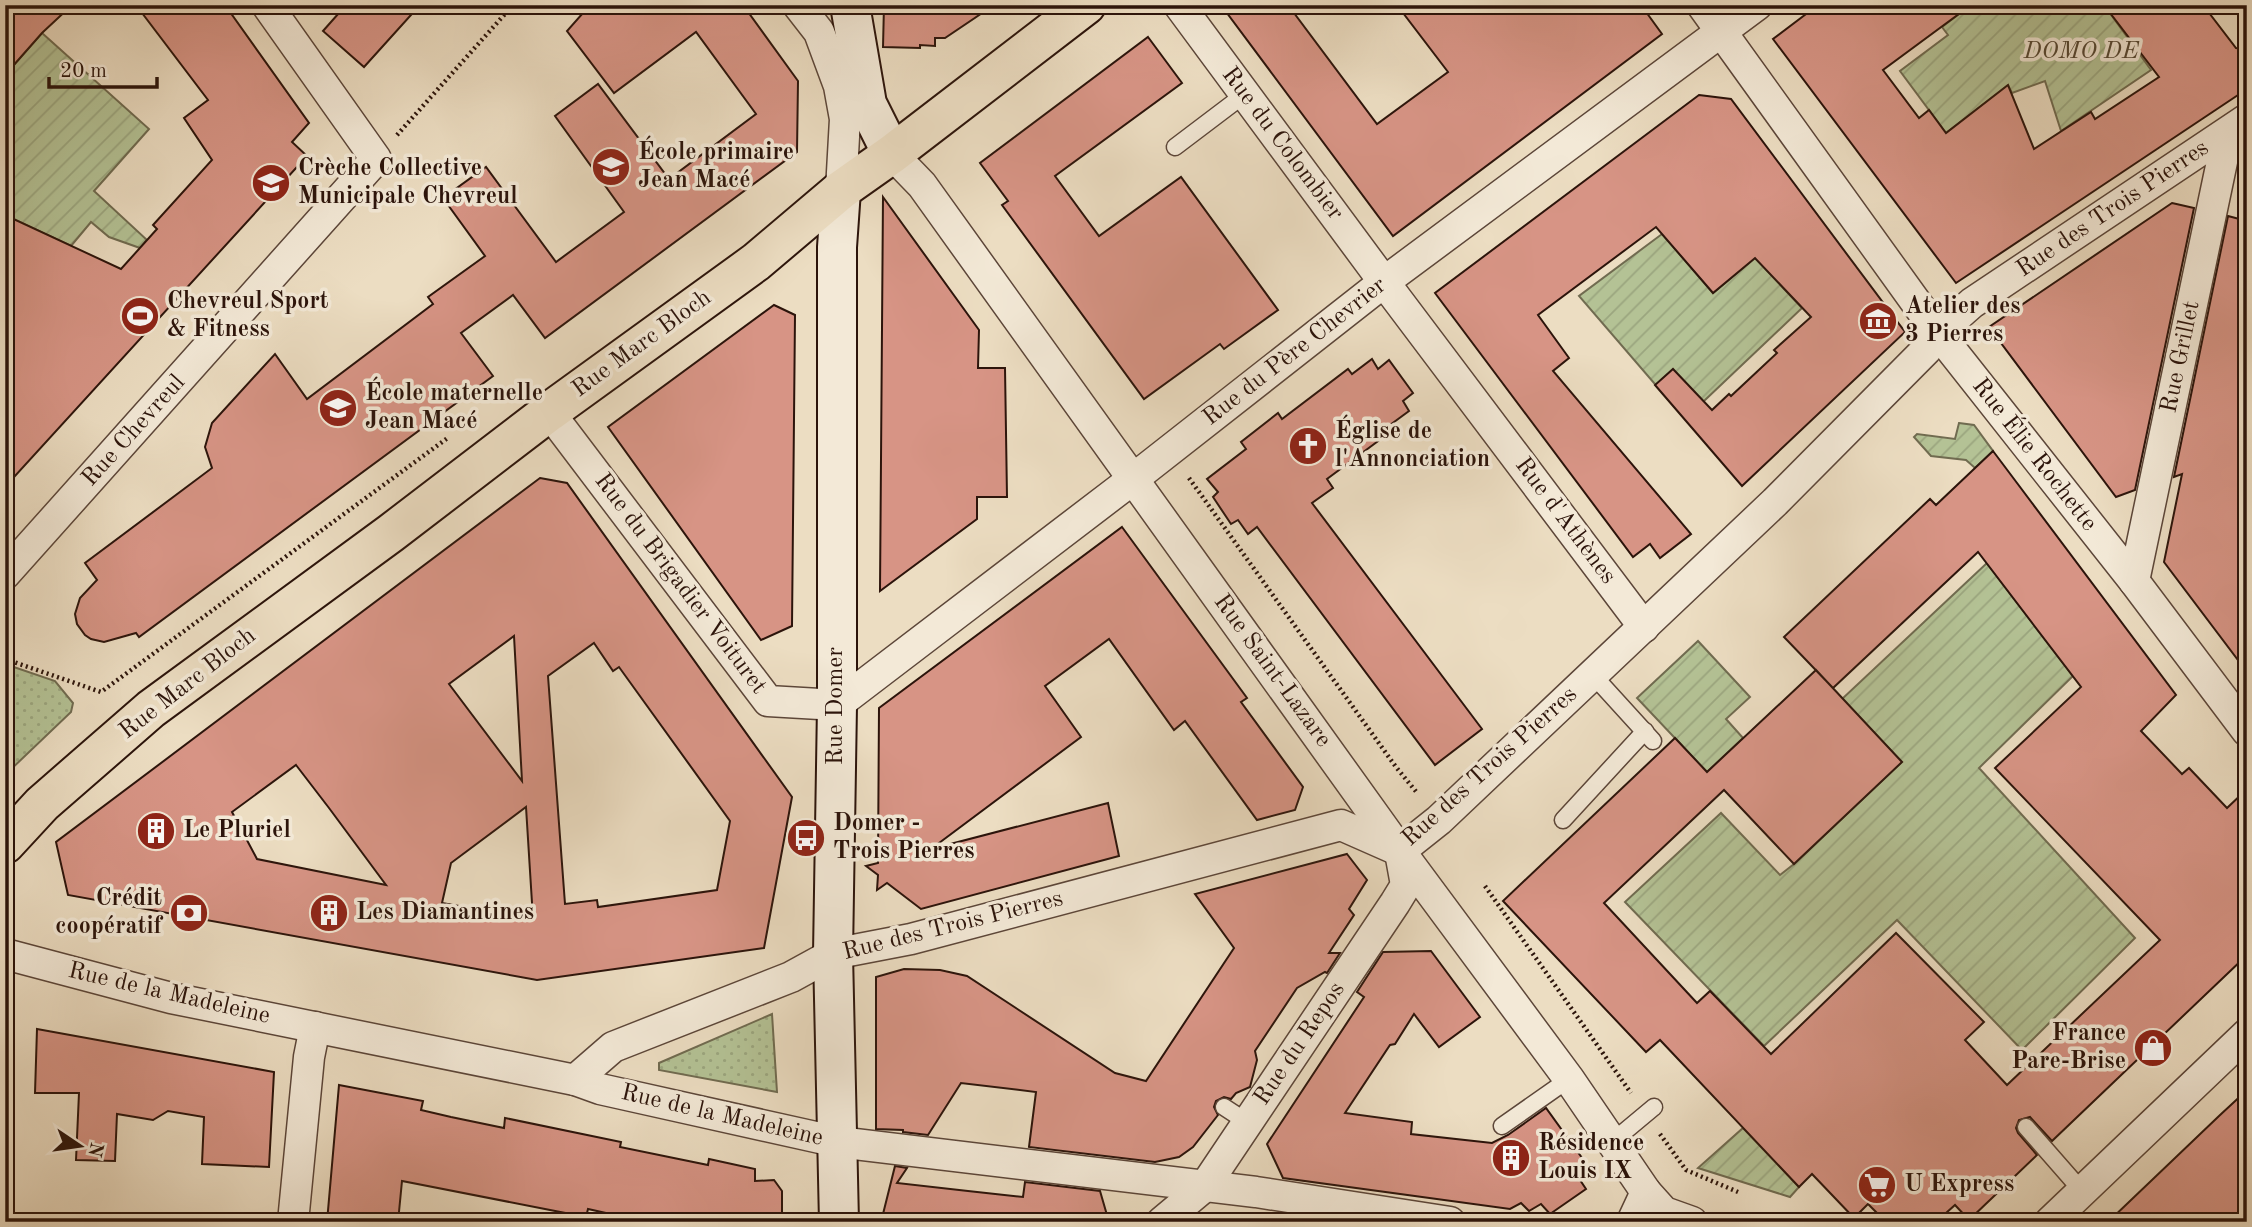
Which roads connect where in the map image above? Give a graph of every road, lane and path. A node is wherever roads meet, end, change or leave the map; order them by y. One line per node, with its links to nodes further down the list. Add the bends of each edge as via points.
1 (267, 5): 14 (street)
2 (513, 5): 14 (path)
3 (798, 5): 15 (street, via 819,32 839,86 845,119)
4 (850, 5): 13 (street, via 867,104)
5 (1086, 5): 13 (main road, Rue Marc Bloch)
6 (1179, 5): 10 (street, Rue du Colombier)
7 (1702, 5): 9 (street, Rue Élie Rochette)
8 (1757, 5): 9 (street, Rue du Père Chevrier)
9 (1721, 31): 16 (street, Rue du Père Chevrier); 17 (street, Rue Élie Rochette)
10 (1245, 94): 12 (lane); 16 (street, Rue du Colombier)
11 (2238, 126): 17 (street, Rue des Trois Pierres, via 1972,303); 22 (street, Rue Grillet)
12 (1175, 147)
13 (892, 154): 15 (main road, Rue Marc Bloch); 20 (street, Rue Saint-Lazare, via 922,185)
14 (376, 159): 21 (street, Rue Chevreul)
15 (841, 190): 18 (main road, Rue Marc Bloch, via 756,262); 25 (street, Rue Domer, via 836,260)
16 (1384, 282): 20 (street, Rue du Père Chevrier); 23 (street, Rue d'Athènes)
17 (1938, 333): 22 (street, Rue Élie Rochette); 23 (street, Rue des Trois Pierres, via 1926,351 1797,481)
18 (549, 412): 25 (street, Rue du Brigadier Voituret, via 768,701); 29 (main road, Rue Marc Bloch, via 151,709 42,804)
19 (1188, 478): 27 (path)
20 (1133, 479): 25 (street, Rue du Père Chevrier); 30 (street, Rue Saint-Lazare)
21 (5, 574)
22 (2134, 582): 26 (street, Rue Élie Rochette)
23 (1644, 627): 24 (street, Rue des Trois Pierres)
24 (1592, 674): 28 (lane, via 1649,736); 30 (street, Rue des Trois Pierres, via 1439,820)
25 (837, 705): 33 (street, Rue Domer)
26 (2247, 732)
27 (1423, 799)
28 (1563, 820)
29 (5, 844)
30 (1400, 851): 33 (street, Rue des Trois Pierres, via 1341,825 924,936); 36 (street, Rue Saint-Lazare); 43 (street, Rue du Repos, via 1406,885 1236,1114)
31 (1485, 886): 38 (path)
32 (5, 954): 34 (street, Rue de la Madeleine, via 171,999)
33 (833, 954): 37 (street, Rue des Trois Pierres, via 790,977 613,1047); 41 (street, Rue Domer)
34 (315, 1027): 37 (street, Rue de la Madeleine); 47 (street)
35 (2247, 1034): 44 (street)
36 (1569, 1079): 39 (lane); 42 (street, Rue Saint-Lazare)
37 (575, 1080): 41 (street, Rue de la Madeleine)
38 (1650, 1110): 42 (lane); 46 (path, via 1686,1170)
39 (1502, 1126)
40 (2026, 1127): 44 (lane)
41 (838, 1142): 43 (street, Rue de la Madeleine); 48 (street, Rue Domer)
42 (1612, 1142): 45 (street, Rue Saint-Lazare)
43 (1205, 1186): 49 (street, Rue du Repos); 50 (street, Rue de la Madeleine)
44 (2082, 1191): 53 (street)
45 (1646, 1192): 51 (street); 52 (street, via 1664,1212)
46 (1738, 1192)
47 (293, 1222)
48 (839, 1222)
49 (1162, 1222)
50 (1450, 1222)
51 (1632, 1222)
52 (1692, 1222)
53 (2050, 1222)

